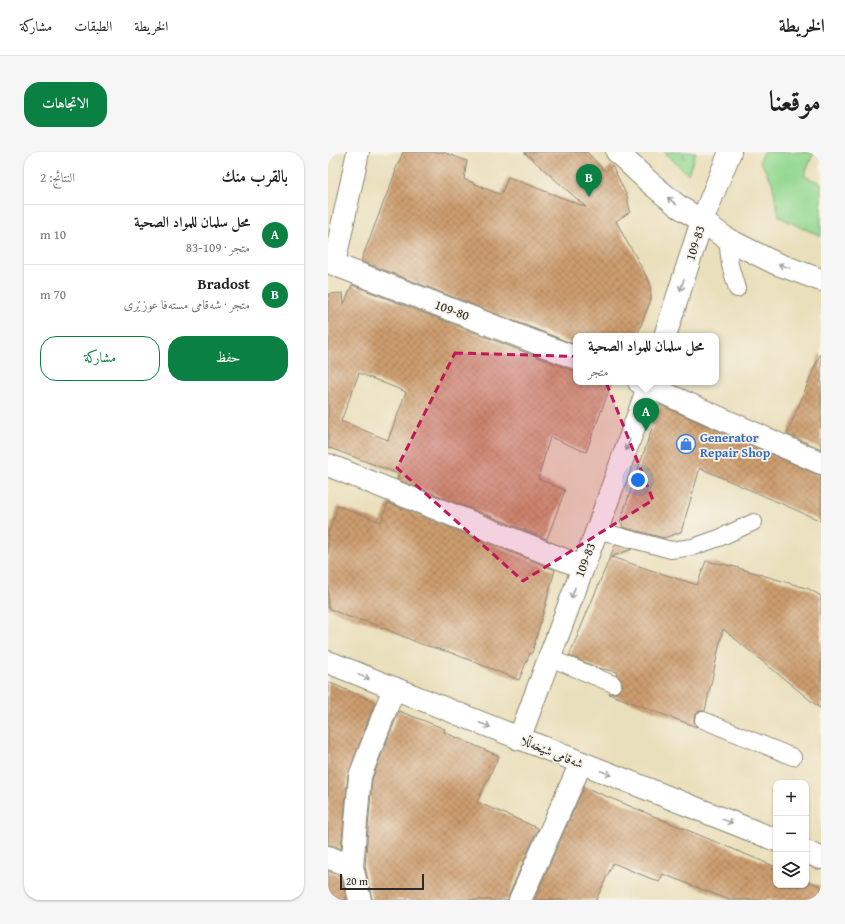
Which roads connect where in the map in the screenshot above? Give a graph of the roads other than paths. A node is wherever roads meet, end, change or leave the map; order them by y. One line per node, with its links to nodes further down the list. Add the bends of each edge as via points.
1 (358, 152): 6 (street)
2 (617, 152): 4 (street, one-way to 2, via 678,206)
3 (730, 152): 4 (street, 109-83)
4 (702, 221): 5 (street); 9 (street, 109-83, one-way to 9)
5 (727, 238): 7 (street, one-way to 5, via 775,263); 8 (lane, via 730,265)
6 (331, 263): 10 (street, 109-80)
7 (821, 280)
8 (737, 289)
9 (666, 333)
10 (573, 357)
11 (645, 385): 16 (street, 109-83, one-way to 16)
12 (650, 385): 13 (street)
13 (821, 463)
14 (328, 465): 17 (street)
15 (754, 522): 16 (lane, via 693,547 672,550)
16 (597, 530): 17 (street, 109-83)
17 (582, 567): 18 (street, 109-83, one-way to 18)
18 (550, 658): 20 (lane); 23 (street, 109-83)
19 (328, 662): 21 (street, شەقامی شێخەڵڵا, one-way to 21)
20 (613, 684)
21 (394, 688): 23 (street, شەقامی شێخەڵڵا, one-way to 23); 30 (street, via 360,776)
22 (703, 720): 24 (lane)
23 (519, 739): 25 (street, شەقامی شێخەڵڵا)
24 (793, 757)
25 (581, 763): 26 (street, شەقامی شێخەڵڵا, one-way to 26); 32 (street)
26 (773, 839)
27 (809, 853): 29 (street)
28 (328, 857): 30 (street)
29 (821, 858)
30 (352, 866): 31 (street)
31 (360, 900)
32 (520, 900)

